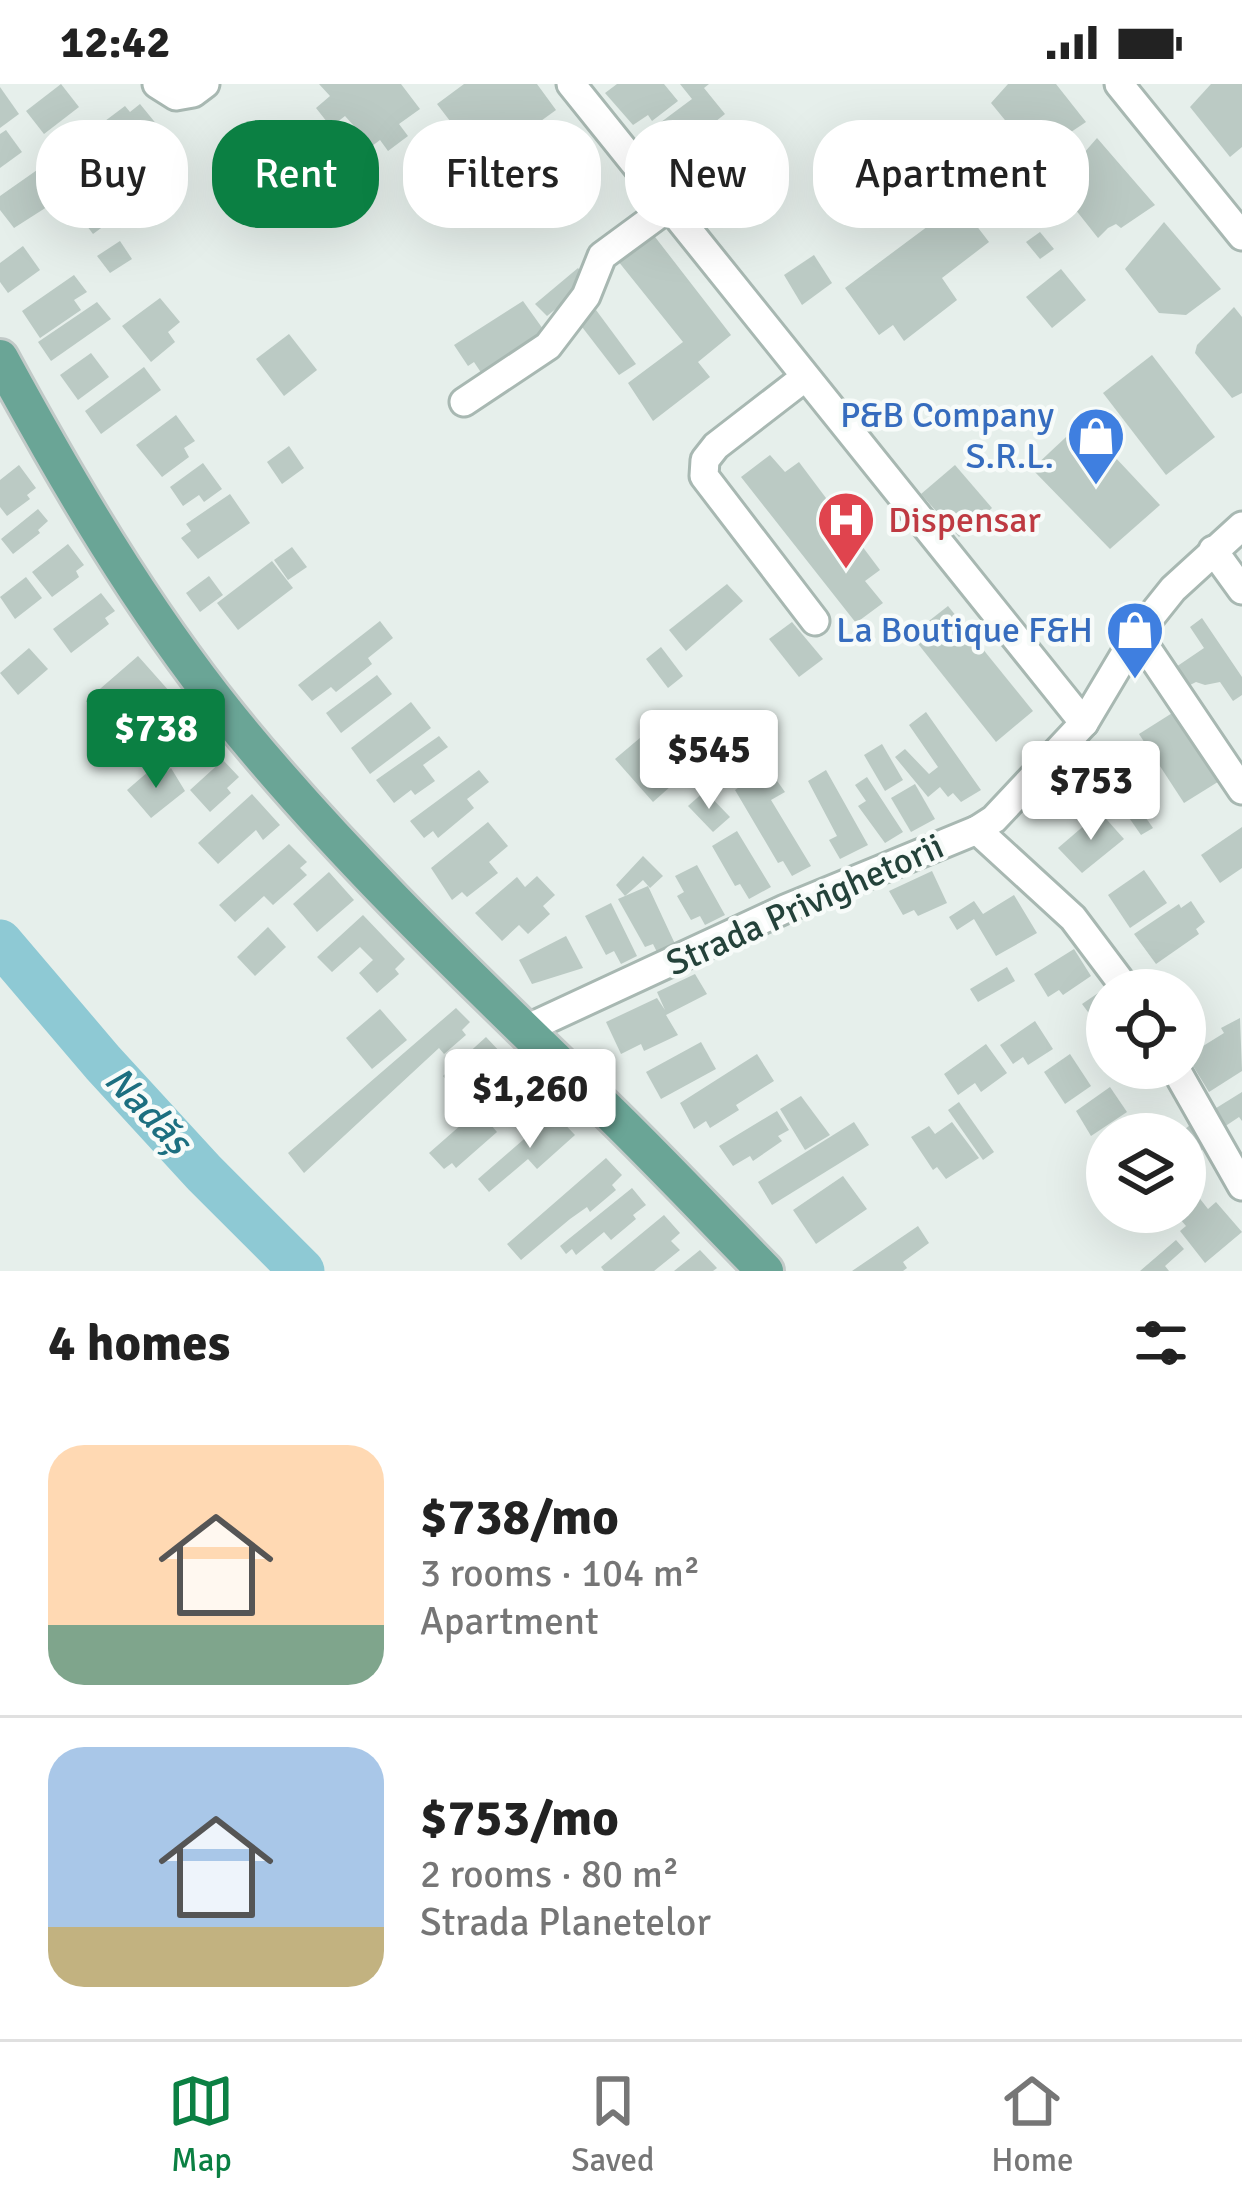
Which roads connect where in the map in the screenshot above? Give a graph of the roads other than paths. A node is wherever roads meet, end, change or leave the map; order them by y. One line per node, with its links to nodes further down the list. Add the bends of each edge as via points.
1 (157, 84): 2 (street, via 176,96)
2 (205, 84)
3 (571, 84): 5 (street)
4 (1119, 84): 8 (street)
5 (625, 151)
6 (640, 228): 11 (street, via 602,256 586,296 548,346)
7 (687, 228): 10 (street)
8 (1242, 236)
9 (0, 358): 21 (main road, via 128,576 228,716 334,838)
10 (804, 378): 15 (street, via 716,446 704,476); 17 (street)
11 (464, 402)
12 (1242, 526): 13 (street, Strada Privighetorii)
13 (1214, 550): 14 (street); 16 (street, Strada Privighetorii)
14 (1242, 590)
15 (814, 621)
16 (1137, 634): 17 (street, Strada Privighetorii); 18 (street)
17 (1084, 723): 19 (street, Strada Privighetorii)
18 (1242, 790)
19 (977, 830): 20 (street, via 1073,918); 21 (street, Strada Privighetorii)
20 (1111, 969)
21 (524, 1030): 24 (main road)
22 (1187, 1089): 23 (street)
23 (1242, 1186)
24 (765, 1271)

